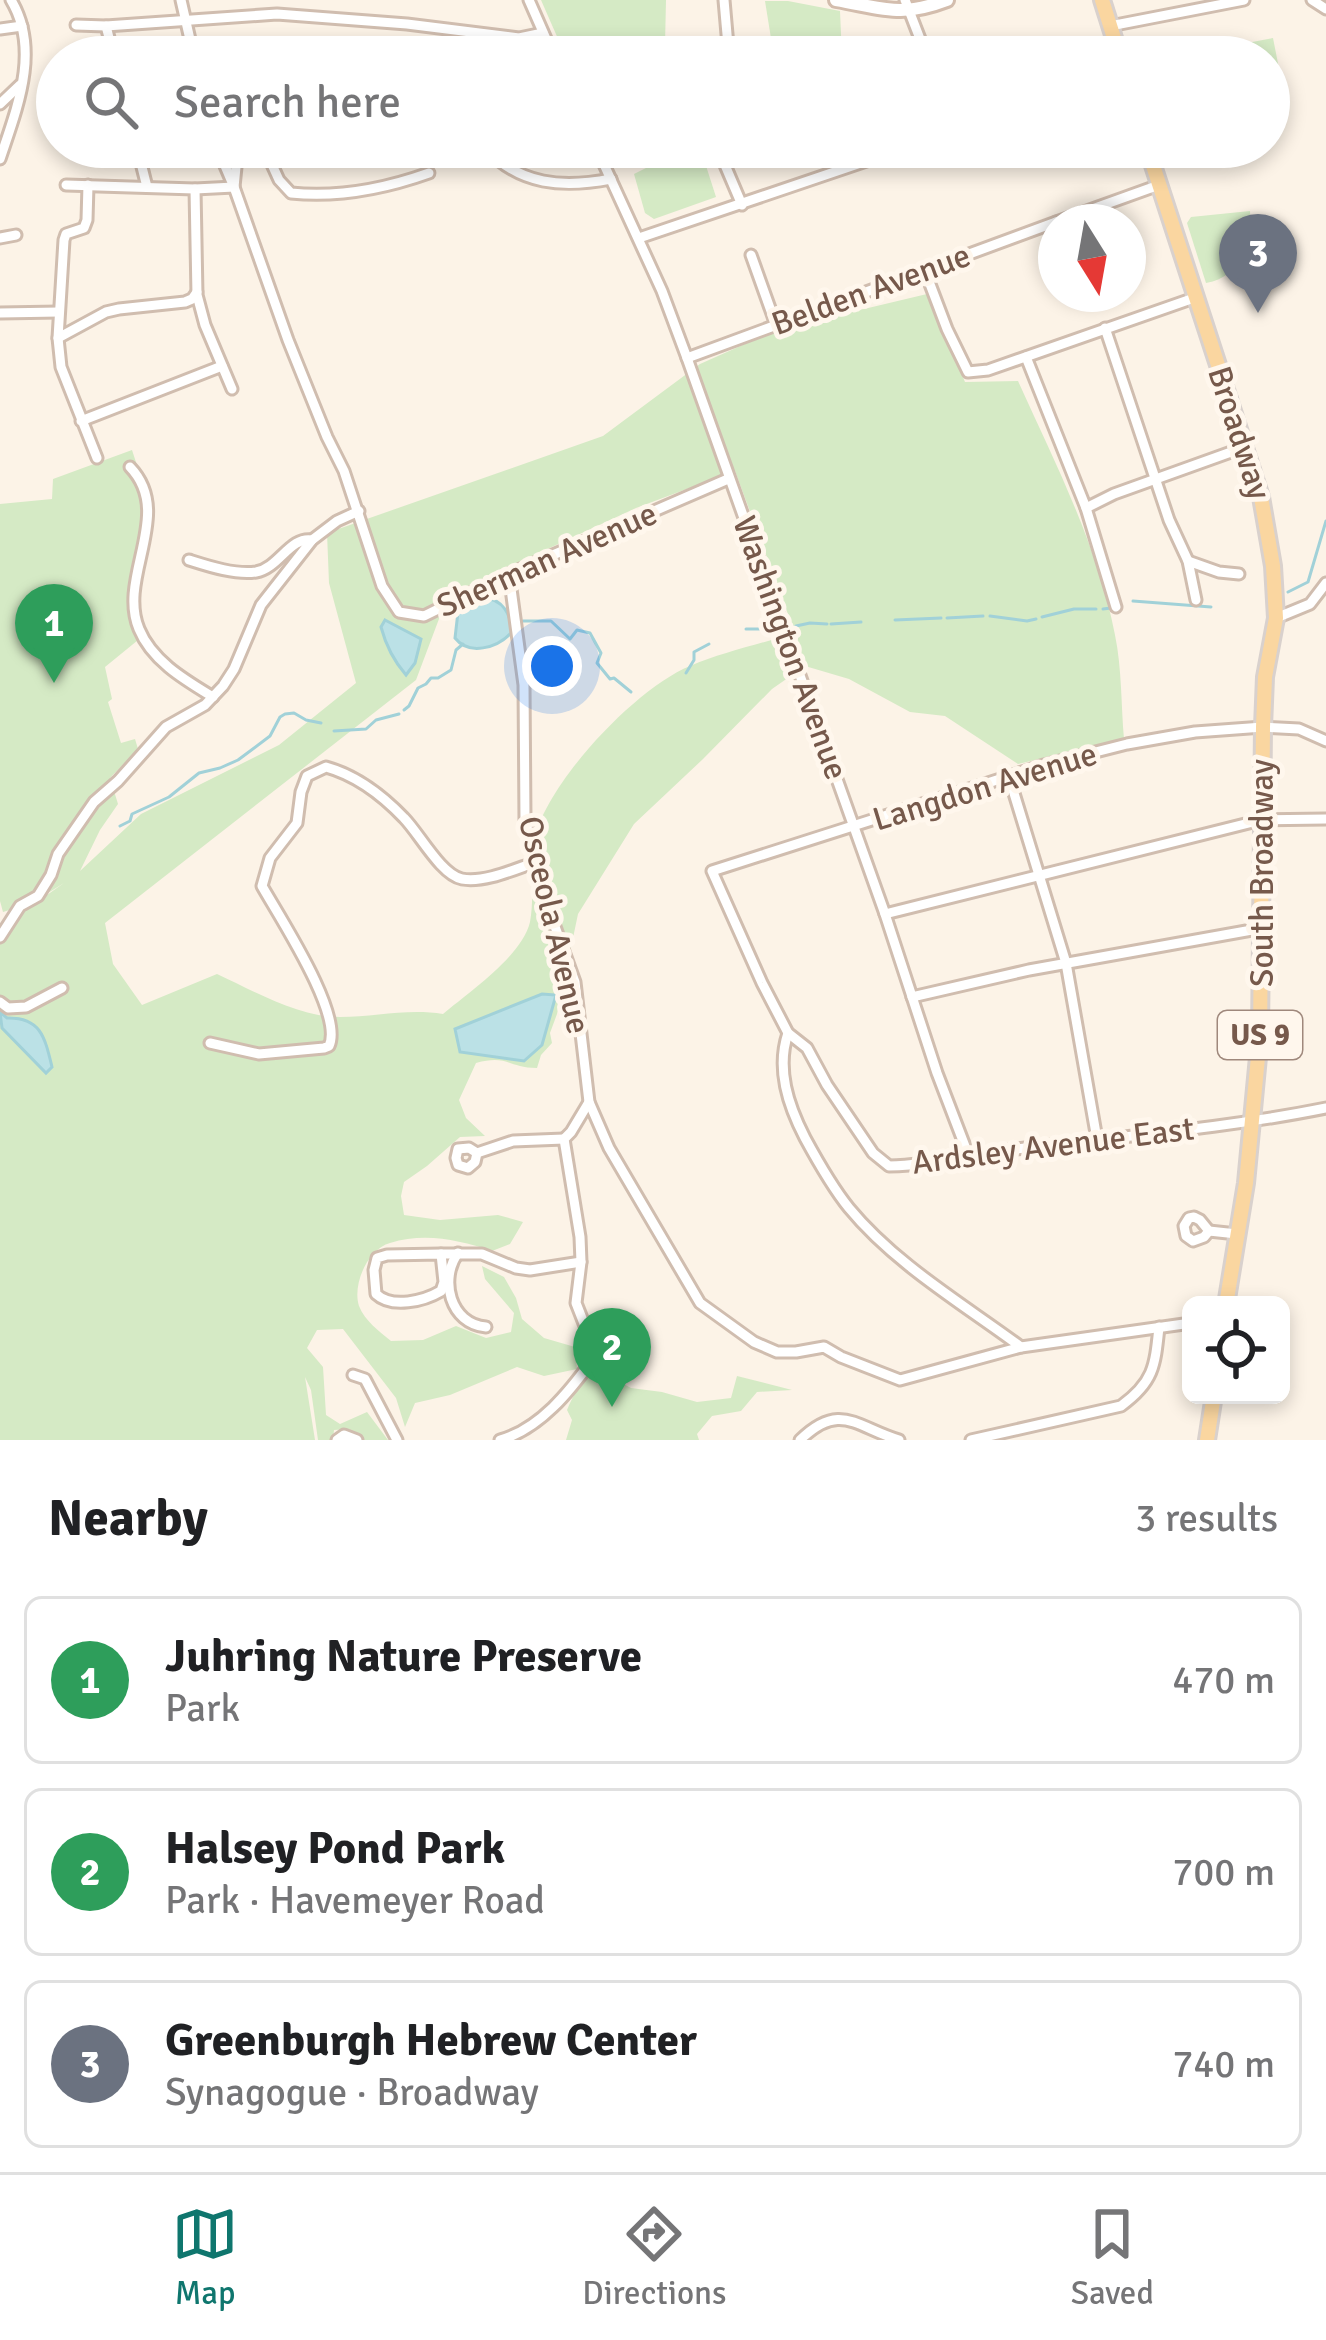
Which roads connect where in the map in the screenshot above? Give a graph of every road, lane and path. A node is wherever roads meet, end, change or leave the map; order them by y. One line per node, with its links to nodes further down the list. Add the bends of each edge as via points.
1 (10, 0): 14 (street)
2 (181, 0): 12 (street)
3 (529, 0): 18 (street)
4 (724, 0): 24 (street)
5 (836, 0): 10 (main road)
6 (947, 0): 10 (main road)
7 (1102, 0): 16 (main road)
8 (1244, 0): 16 (street)
9 (1312, 0): 11 (street)
10 (907, 6): 25 (street)
11 (1326, 8)
12 (184, 19): 15 (street); 20 (street); 21 (street, via 302,15)
13 (76, 25): 15 (street)
14 (22, 26): 17 (street); 27 (street)
15 (106, 26): 19 (street)
16 (1110, 26): 26 (main road)
17 (0, 29)
18 (543, 33): 22 (street); 23 (street)
19 (109, 36)
20 (188, 36)
21 (500, 36)
22 (529, 36)
23 (544, 36)
24 (727, 36)
25 (919, 36)
26 (1113, 36)
27 (23, 80): 28 (street); 29 (street)
28 (0, 104)
29 (0, 159)
30 (142, 168): 44 (street)
31 (226, 168): 45 (street)
32 (236, 168): 45 (street)
33 (273, 168): 39 (street, via 291,194 356,193)
34 (509, 168): 40 (street, via 532,180)
35 (606, 168): 40 (street, Washington Avenue)
36 (728, 168): 48 (street)
37 (848, 168): 48 (street)
38 (1154, 168): 43 (main road, Broadway / US 9)
39 (429, 173)
40 (611, 179): 52 (street, Washington Avenue)
41 (66, 185): 42 (street)
42 (88, 185): 44 (street); 57 (street, via 84,227 64,240)
43 (1159, 185): 47 (street, Belden Avenue); 56 (main road, Broadway / US 9)
44 (147, 187): 46 (street)
45 (234, 187): 46 (street); 73 (street)
46 (194, 189): 55 (street)
47 (1106, 204)
48 (742, 205): 52 (street)
49 (1038, 229): 54 (street, Belden Avenue)
50 (16, 236): 51 (street)
51 (0, 238)
52 (639, 238): 63 (street, Washington Avenue)
53 (751, 255): 59 (street)
54 (925, 271): 59 (street, Belden Avenue); 62 (street, via 968,372)
55 (197, 292): 61 (street, via 185,302 106,313); 64 (street)
56 (1194, 298): 60 (street); 67 (main road, Broadway / US 9)
57 (59, 312): 58 (street); 61 (street)
58 (0, 313)
59 (776, 325): 63 (street, Belden Avenue)
60 (1105, 328): 62 (street); 71 (street)
61 (58, 338): 66 (street)
62 (1027, 357): 72 (street)
63 (687, 358): 70 (street, Washington Avenue)
64 (222, 366): 65 (street); 66 (street)
65 (232, 389)
66 (81, 421): 68 (street)
67 (1245, 447): 71 (street); 82 (main road, Broadway / US 9, via 1268,527)
68 (97, 458)
69 (130, 467): 83 (street, via 148,518 134,598 138,627 177,675)
70 (728, 479): 77 (street, Sherman Avenue); 89 (street, Washington Avenue)
71 (1156, 479): 72 (street); 76 (street)
72 (1086, 508): 81 (street)
73 (358, 511): 74 (street); 77 (street, Sherman Avenue, via 382,586 409,615 424,616)
74 (312, 540): 75 (street, via 299,540 259,571); 83 (street, via 261,605)
75 (189, 560)
76 (1188, 561): 78 (street); 80 (street)
77 (509, 574): 90 (street, Osceola Avenue, via 524,685 525,820)
78 (1239, 574)
79 (1326, 583): 82 (street, via 1310,604)
80 (1196, 600)
81 (1116, 607)
82 (1275, 611): 84 (main road, Broadway / US 9)
83 (213, 698): 94 (street, via 166,727 94,802 38,896 20,906)
84 (1262, 728): 85 (street, Langdon Avenue, via 1299,729); 86 (street, Langdon Avenue, via 1126,744); 88 (main road, South Broadway / US 9)
85 (1326, 741)
86 (1009, 777): 89 (street, Langdon Avenue); 91 (street)
87 (1326, 819): 88 (street)
88 (1261, 820): 91 (street); 93 (main road, South Broadway / US 9)
89 (854, 827): 92 (street, Washington Avenue); 99 (street, Langdon Avenue, via 712,871)
90 (536, 862): 100 (street, via 461,879 367,786 326,767 307,776 297,823 262,886 315,981 333,1039 324,1048 259,1054); 101 (street, Osceola Avenue, via 575,982)
91 (1040, 875): 92 (street); 95 (street)
92 (885, 914): 97 (street, Washington Avenue)
93 (1263, 928): 95 (street); 103 (main road, South Broadway / US 9)
94 (0, 937)
95 (1066, 963): 97 (street); 105 (street)
96 (62, 988): 98 (street, via 26,1007)
97 (913, 997): 107 (street, Washington Avenue)
98 (0, 1002)
99 (788, 1033): 107 (street, Ardsley Avenue East, via 807,1048 889,1166); 117 (street, via 781,1055 795,1119 850,1209)
100 (210, 1043)
101 (589, 1102): 104 (street); 117 (street, Osceola Avenue, via 700,1303 754,1342 776,1352 824,1347 900,1380)
102 (1326, 1108): 103 (street, Ardsley Avenue East)
103 (1253, 1122): 105 (street, Ardsley Avenue East); 109 (main road, South Broadway / US 9)
104 (564, 1139): 106 (street, via 513,1141); 112 (street)
105 (1097, 1139): 107 (street, Ardsley Avenue East)
106 (477, 1154)
107 (968, 1154)
108 (1209, 1231): 109 (street)
109 (1237, 1234): 113 (main road, South Broadway / US 9)
110 (458, 1252): 111 (street); 112 (street, via 530,1270); 115 (street, via 448,1276 451,1299 467,1321)
111 (441, 1254): 111 (street, via 376,1258 376,1294 386,1302 435,1296 444,1282)
112 (581, 1262): 123 (street, via 576,1303 593,1359 553,1407)
113 (1227, 1296)
114 (1182, 1323): 116 (street, Osceola Avenue)
115 (486, 1327)
116 (1159, 1327): 117 (street, Osceola Avenue); 126 (street, via 1150,1377 1121,1406)
117 (1021, 1347)
118 (353, 1376): 122 (street, via 365,1379)
119 (1213, 1404): 127 (main road)
120 (337, 1440): 121 (street)
121 (357, 1440)
122 (397, 1440)
123 (500, 1440)
124 (800, 1440): 125 (street, via 844,1418)
125 (899, 1440)
126 (971, 1440)
127 (1207, 1440)

